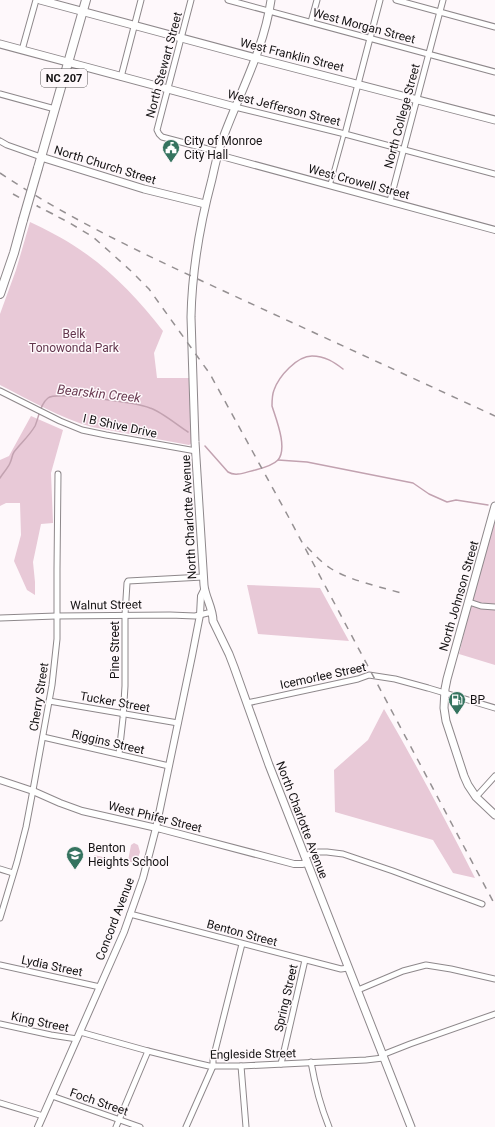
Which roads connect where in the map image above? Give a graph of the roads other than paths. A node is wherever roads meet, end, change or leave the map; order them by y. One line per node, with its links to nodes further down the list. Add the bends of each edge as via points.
1 (36, 0): 21 (street)
2 (40, 0): 12 (main road, West Franklin Street)
3 (86, 0): 12 (main road, NC 207)
4 (141, 0): 16 (street)
5 (191, 0): 18 (street, North Stewart Street)
6 (228, 0): 13 (street, West Morgan Street)
7 (271, 0): 13 (main road, North Charlotte Avenue)
8 (317, 0): 15 (street)
9 (380, 0): 19 (street)
10 (396, 0): 14 (street)
11 (443, 0): 14 (street, North College Street)
12 (83, 11): 16 (main road, West Franklin Street); 24 (main road, NC 207)
13 (270, 11): 15 (street, West Morgan Street); 23 (main road, North Charlotte Avenue)
14 (439, 12): 17 (street); 22 (street, North College Street)
15 (311, 22): 19 (street, West Morgan Street)
16 (135, 25): 18 (main road, West Franklin Street); 26 (street)
17 (495, 27)
18 (181, 38): 23 (main road, West Franklin Street); 28 (street, North Stewart Street)
19 (370, 38): 22 (street, West Morgan Street); 27 (street)
20 (0, 44): 21 (main road, West Jefferson Street)
21 (22, 50): 24 (main road, West Jefferson Street)
22 (429, 54): 25 (street, West Morgan Street); 30 (street, North College Street)
23 (256, 58): 27 (main road, West Franklin Street); 31 (main road, North Charlotte Avenue)
24 (68, 62): 26 (main road, West Jefferson Street); 32 (main road, NC 207)
25 (495, 72)
26 (121, 76): 28 (main road, West Jefferson Street)
27 (358, 84): 30 (main road, West Franklin Street); 34 (street)
28 (168, 89): 31 (main road, West Jefferson Street); 35 (street, North Stewart Street, via 157,130)
29 (0, 94): 32 (street)
30 (417, 99): 33 (main road, West Franklin Street); 37 (street, North College Street)
31 (235, 107): 34 (street, West Jefferson Street); 38 (main road, North Charlotte Avenue)
32 (55, 108): 39 (main road, NC 207)
33 (495, 120)
34 (344, 134): 37 (street, West Jefferson Street); 41 (street)
35 (160, 135): 38 (street, West Crowell Street)
36 (0, 141): 39 (street, North Church Street)
37 (403, 150): 40 (street, West Jefferson Street); 42 (street, North College Street)
38 (218, 154): 41 (street, West Crowell Street); 43 (main road, North Charlotte Avenue)
39 (41, 157): 43 (main road, North Church Street, via 144,189); 45 (main road, NC 207, bridge)
40 (495, 174)
41 (330, 185): 42 (street, West Crowell Street)
42 (390, 201): 44 (street, West Crowell Street)
43 (205, 204): 47 (main road, North Charlotte Avenue, via 194,263 190,317)
44 (495, 230)
45 (0, 294)
46 (0, 391): 47 (street, I B Shive Drive, via 70,426)
47 (196, 451): 50 (main road, North Charlotte Avenue)
48 (58, 474): 57 (street, Cherry Street)
49 (495, 506): 52 (main road, North Johnson Street)
50 (203, 577): 51 (main road, North Charlotte Avenue); 55 (street, Pine Street, via 128,581)
51 (204, 590): 54 (main road, North Charlotte Avenue, via 203,598); 56 (street, Concord Avenue, via 201,596)
52 (469, 602): 53 (street); 59 (main road, North Johnson Street)
53 (495, 607)
54 (210, 612): 56 (street, Walnut Street); 61 (main road, North Charlotte Avenue, via 230,654)
55 (125, 615): 56 (street, Walnut Street); 57 (street, Walnut Street); 63 (street, Pine Street)
56 (200, 615): 64 (street, Concord Avenue)
57 (56, 616): 58 (street, Walnut Street); 60 (street, Cherry Street, via 57,639)
58 (0, 618)
59 (445, 693): 61 (street, Icemorlee Street, via 395,679 369,675); 62 (street, Icemorlee Street); 71 (main road, North Johnson Street, via 446,721 464,776)
60 (49, 701): 63 (street, Tucker Street); 65 (street, Cherry Street)
61 (247, 703): 74 (main road, North Charlotte Avenue)
62 (495, 708)
63 (123, 714): 64 (street, Tucker Street); 66 (street, Pine Street)
64 (178, 723): 67 (street, Concord Avenue)
65 (43, 737): 66 (street, Riggins Street); 70 (street, Cherry Street)
66 (119, 754): 67 (street, Riggins Street)
67 (170, 766): 73 (street, Concord Avenue)
68 (495, 776): 71 (street)
69 (0, 780): 70 (street, West Phifer Street)
70 (33, 792): 73 (street, West Phifer Street, via 82,810); 76 (street, Cherry Street)
71 (476, 797): 72 (main road, North Johnson Street)
72 (495, 815)
73 (156, 828): 74 (street, West Phifer Street, via 294,864 302,864); 78 (street, Concord Avenue, via 143,878)
74 (306, 859): 77 (street, West Phifer Street, via 322,852 342,854); 83 (main road, North Charlotte Avenue)
75 (0, 869): 76 (street)
76 (13, 874): 79 (street, Cherry Street)
77 (482, 904)
78 (130, 914): 80 (street, Benton Street); 85 (street, Concord Avenue)
79 (0, 918)
80 (242, 944): 81 (street, Benton Street); 95 (street, via 213,1059)
81 (305, 960): 83 (street, Benton Street, via 341,969); 94 (street, Spring Street)
82 (0, 965): 85 (street, Lydia Street)
83 (348, 968): 86 (main road, North Charlotte Avenue)
84 (495, 979): 86 (street, via 426,965 403,971)
85 (100, 987): 89 (street, Concord Avenue)
86 (358, 990): 92 (main road, North Charlotte Avenue)
87 (495, 1014): 92 (street, Engleside Street, via 417,1041)
88 (0, 1024): 90 (street, King Street)
89 (80, 1032): 90 (street, Concord Avenue); 91 (street, Engleside Street)
90 (77, 1039): 97 (street, Concord Avenue)
91 (148, 1051): 95 (street, Engleside Street); 100 (street)
92 (383, 1056): 93 (street, Engleside Street, via 366,1060); 107 (main road, North Charlotte Avenue)
93 (311, 1062): 94 (street, Engleside Street); 106 (street, via 321,1106)
94 (281, 1064): 96 (street, Engleside Street)
95 (214, 1066): 96 (street, Engleside Street); 104 (street)
96 (241, 1066): 105 (street)
97 (52, 1096): 99 (street, Concord Avenue); 100 (street, Foch Street)
98 (0, 1103): 99 (street)
99 (43, 1116): 101 (street, Concord Avenue)
100 (119, 1119): 102 (street); 103 (street, Foch Street)
101 (38, 1127)
102 (116, 1127)
103 (140, 1127)
104 (186, 1127)
105 (246, 1127)
106 (329, 1127)
107 (411, 1127)

